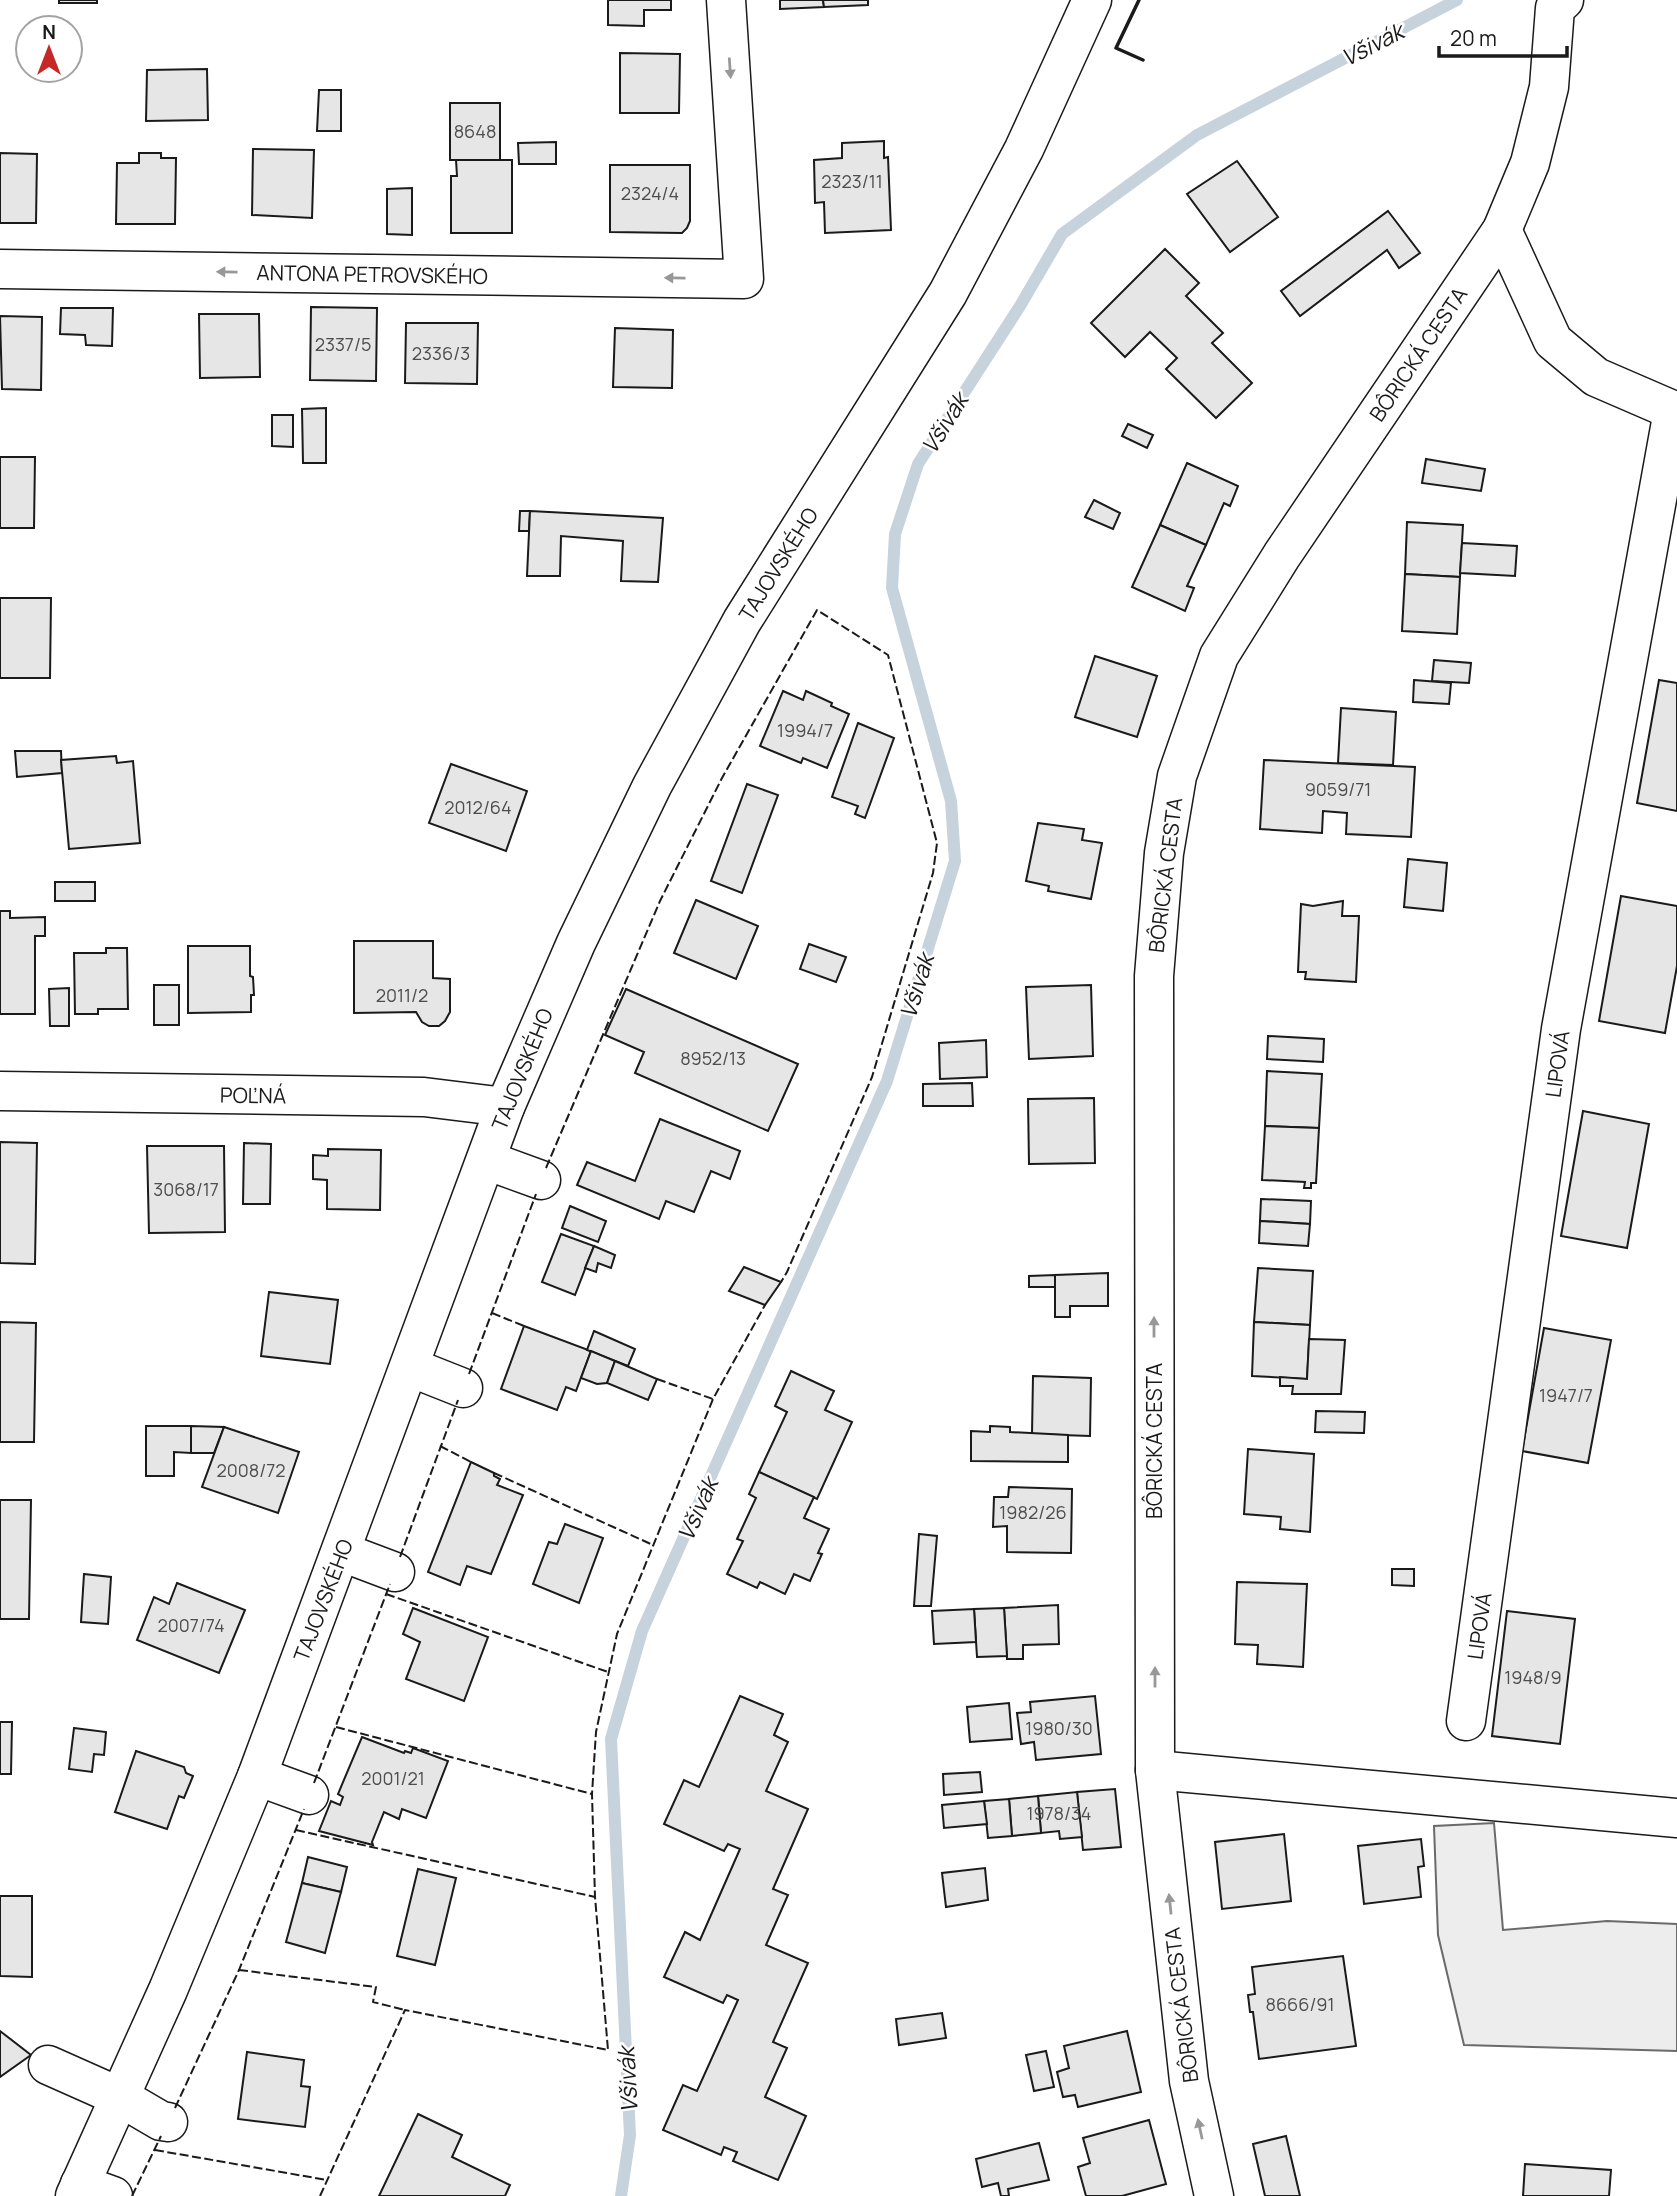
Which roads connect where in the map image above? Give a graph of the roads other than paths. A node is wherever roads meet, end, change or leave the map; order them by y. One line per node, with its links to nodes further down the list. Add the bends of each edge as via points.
1 (726, 0): 5 (street, ANTONA PETROVSKÉHO, one-way to 5, via 744,279)
2 (1092, 0): 8 (street, TAJOVSKÉHO, via 1024,149 948,293 742,621 652,786 576,943)
3 (1557, 3): 4 (street, BÔRICKÁ CESTA, via 1549,87 1530,163)
4 (1502, 230): 6 (street, via 1553,341 1596,377); 16 (street, BÔRICKÁ CESTA, one-way to 4, via 1154,976 1164,853 1177,776 1219,656)
5 (0, 269)
6 (1675, 412): 15 (street, LIPOVÁ, via 1562,1029)
7 (0, 1091): 8 (street, POĽNÁ, via 424,1097)
8 (505, 1107): 9 (street, TAJOVSKÉHO)
9 (486, 1160): 10 (street); 11 (street, TAJOVSKÉHO)
10 (541, 1180)
11 (410, 1367): 12 (street); 13 (street, TAJOVSKÉHO)
12 (463, 1388)
13 (342, 1552): 14 (street); 17 (street, TAJOVSKÉHO)
14 (395, 1572)
15 (1466, 1721)
16 (1155, 1770): 19 (street); 24 (street, BÔRICKÁ CESTA, one-way to 16, via 1189,2081)
17 (257, 1776): 18 (street); 21 (street, TAJOVSKÉHO)
18 (309, 1795)
19 (1677, 1818)
20 (48, 2065): 21 (street)
21 (120, 2097): 22 (street); 23 (street, TAJOVSKÉHO)
22 (168, 2122)
23 (89, 2192)
24 (1214, 2196)

